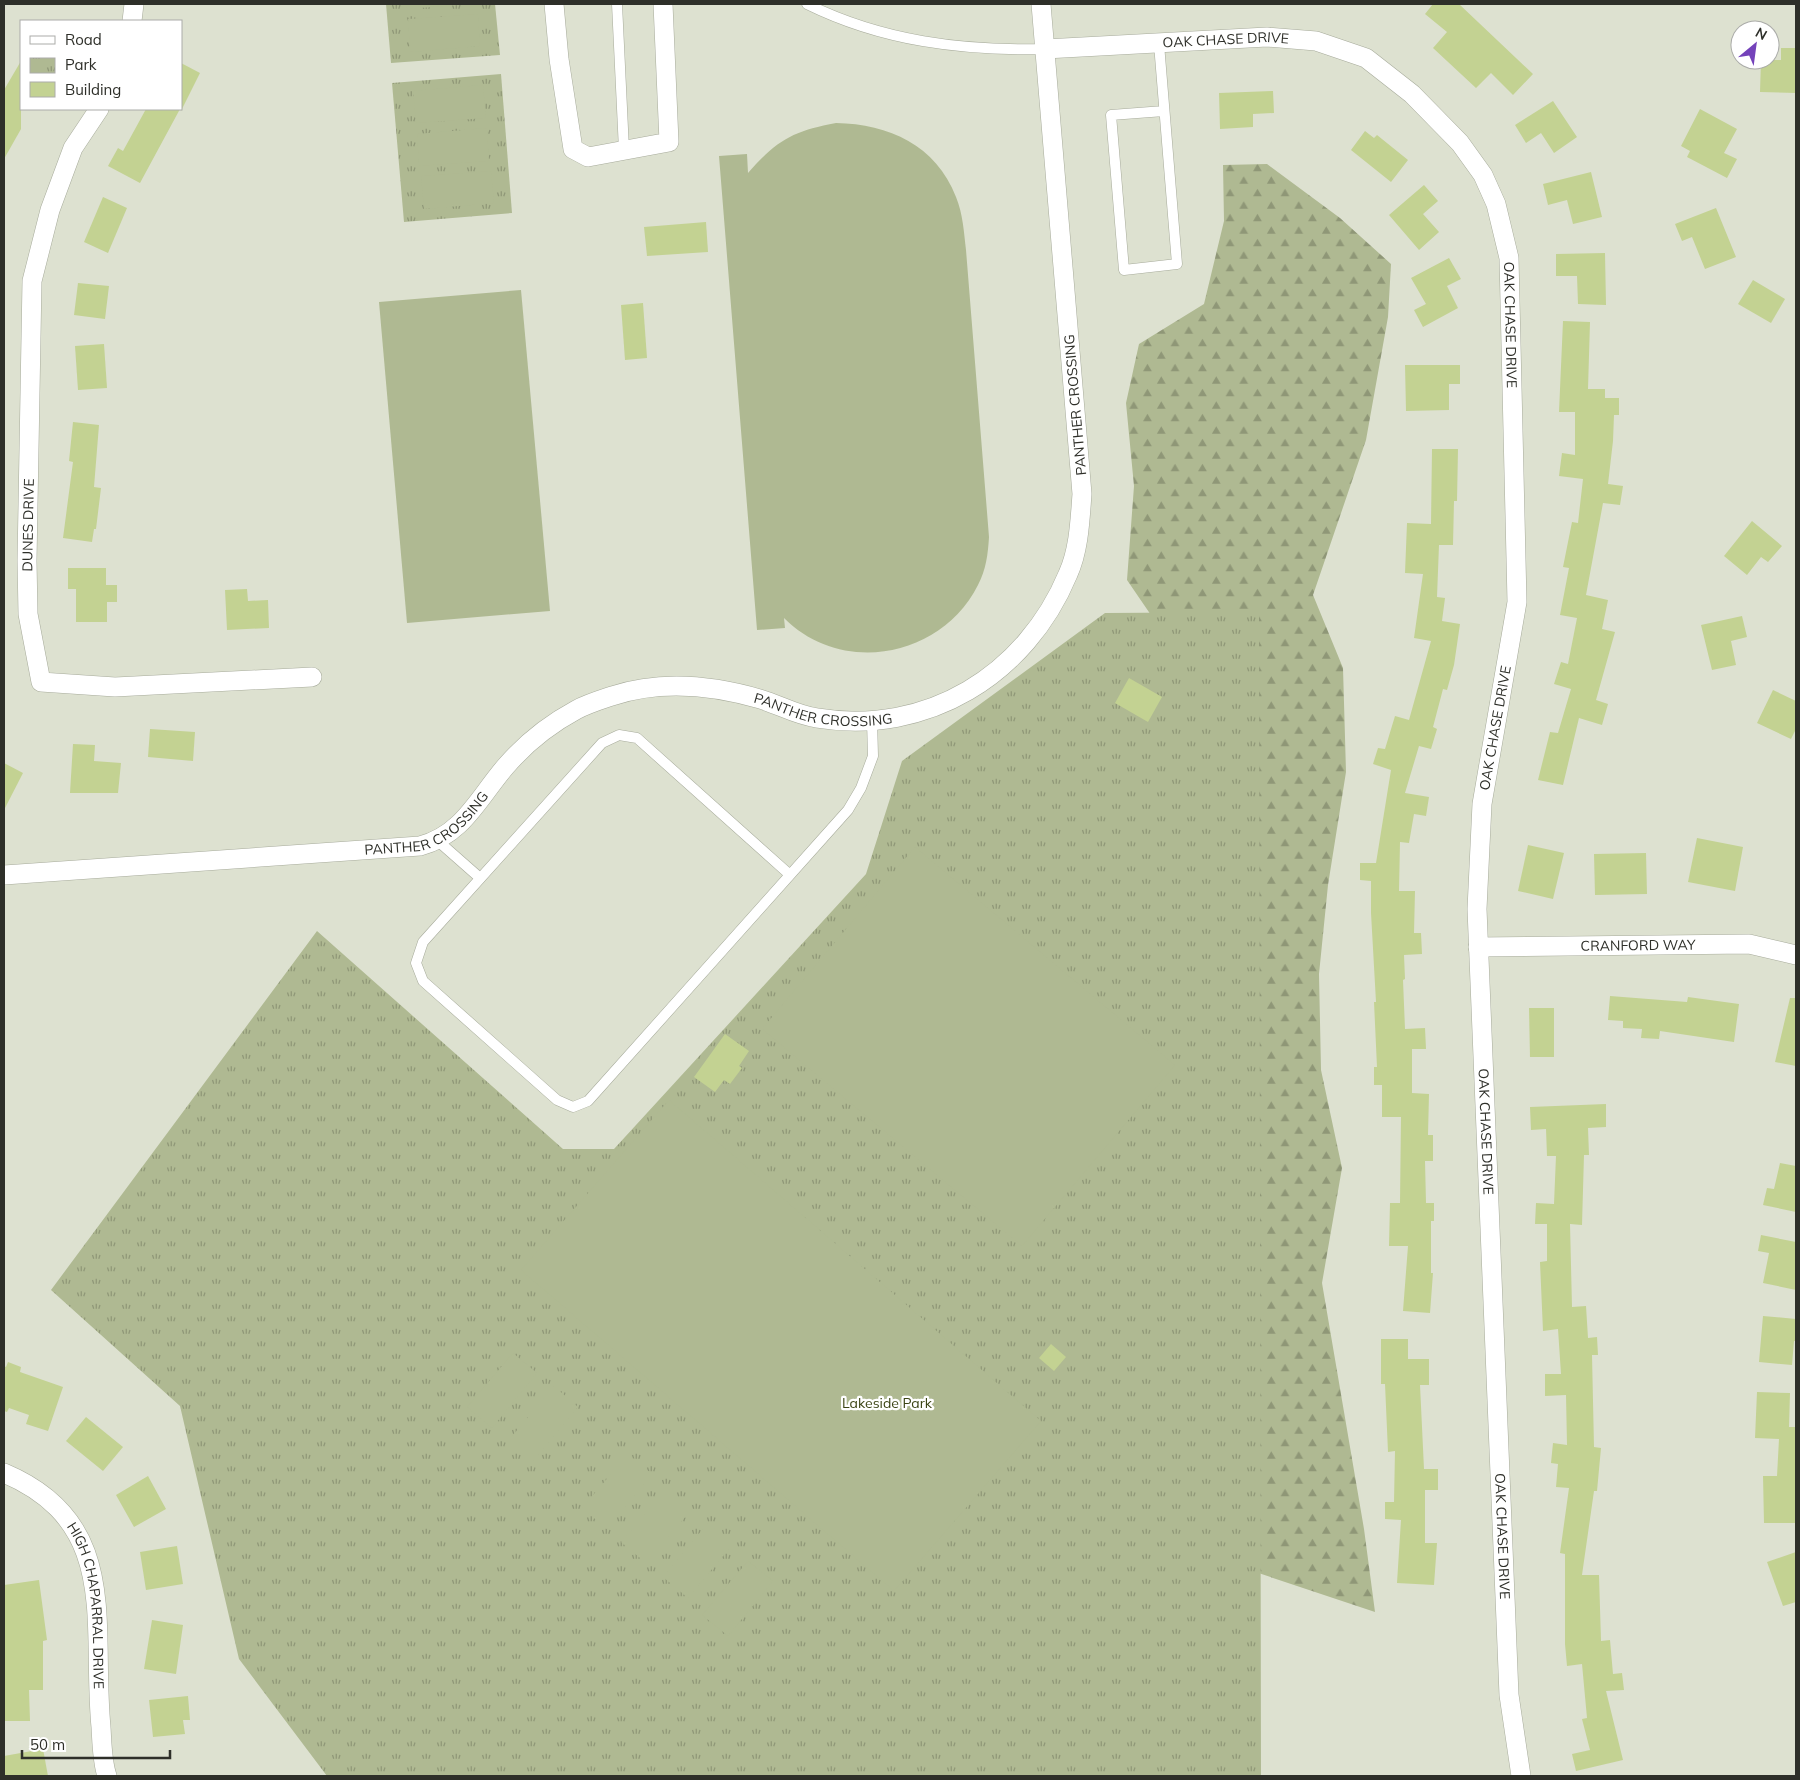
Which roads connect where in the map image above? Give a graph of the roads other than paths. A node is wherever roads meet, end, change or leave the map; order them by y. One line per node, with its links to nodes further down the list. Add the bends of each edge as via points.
1 (134, 4): 7 (street)
2 (554, 4): 12 (street, via 573,149 588,157)
3 (617, 4): 12 (lane)
4 (663, 4): 12 (street, via 669,142)
5 (807, 4): 9 (lane, via 884,34 998,50)
6 (1041, 4): 9 (street, PANTHER CROSSING)
7 (132, 20)
8 (1159, 44): 9 (street, OAK CHASE DRIVE); 11 (lane); 19 (street, OAK CHASE DRIVE, via 1267,37 1316,41 1366,58 1412,94 1460,143 1482,175 1496,204 1509,258 1517,602 1482,804)
9 (1045, 49): 14 (street, PANTHER CROSSING, via 1082,494 1069,573 1033,636 1010,662 985,682 930,709 901,718)
10 (98, 110): 13 (street, DUNES DRIVE, via 73,148 50,210 32,280 28,614 41,682 115,687)
11 (1164, 110): 11 (lane, via 1110,115 1124,270 1177,264)
12 (624, 150)
13 (312, 677)
14 (872, 720): 15 (street, PANTHER CROSSING, via 817,718 790,712 762,700 691,685 653,687 616,695 577,709 531,742 506,766 470,814); 16 (lane, via 873,756 861,788 848,810)
15 (438, 842): 17 (street, PANTHER CROSSING, via 402,848); 18 (lane)
16 (790, 874): 18 (lane, via 637,738 619,735 602,743); 18 (lane, via 588,1101 573,1107 557,1100 423,981 416,963 423,942)
17 (4, 875)
18 (480, 878)
19 (1478, 947): 20 (street, CRANFORD WAY, via 1749,944); 23 (street, OAK CHASE DRIVE, via 1509,1695)
20 (1796, 955)
21 (4, 1473): 22 (street, HIGH CHAPARRAL DRIVE, via 29,1484 66,1515 85,1547 94,1575 99,1715)
22 (107, 1776)
23 (1521, 1776)

